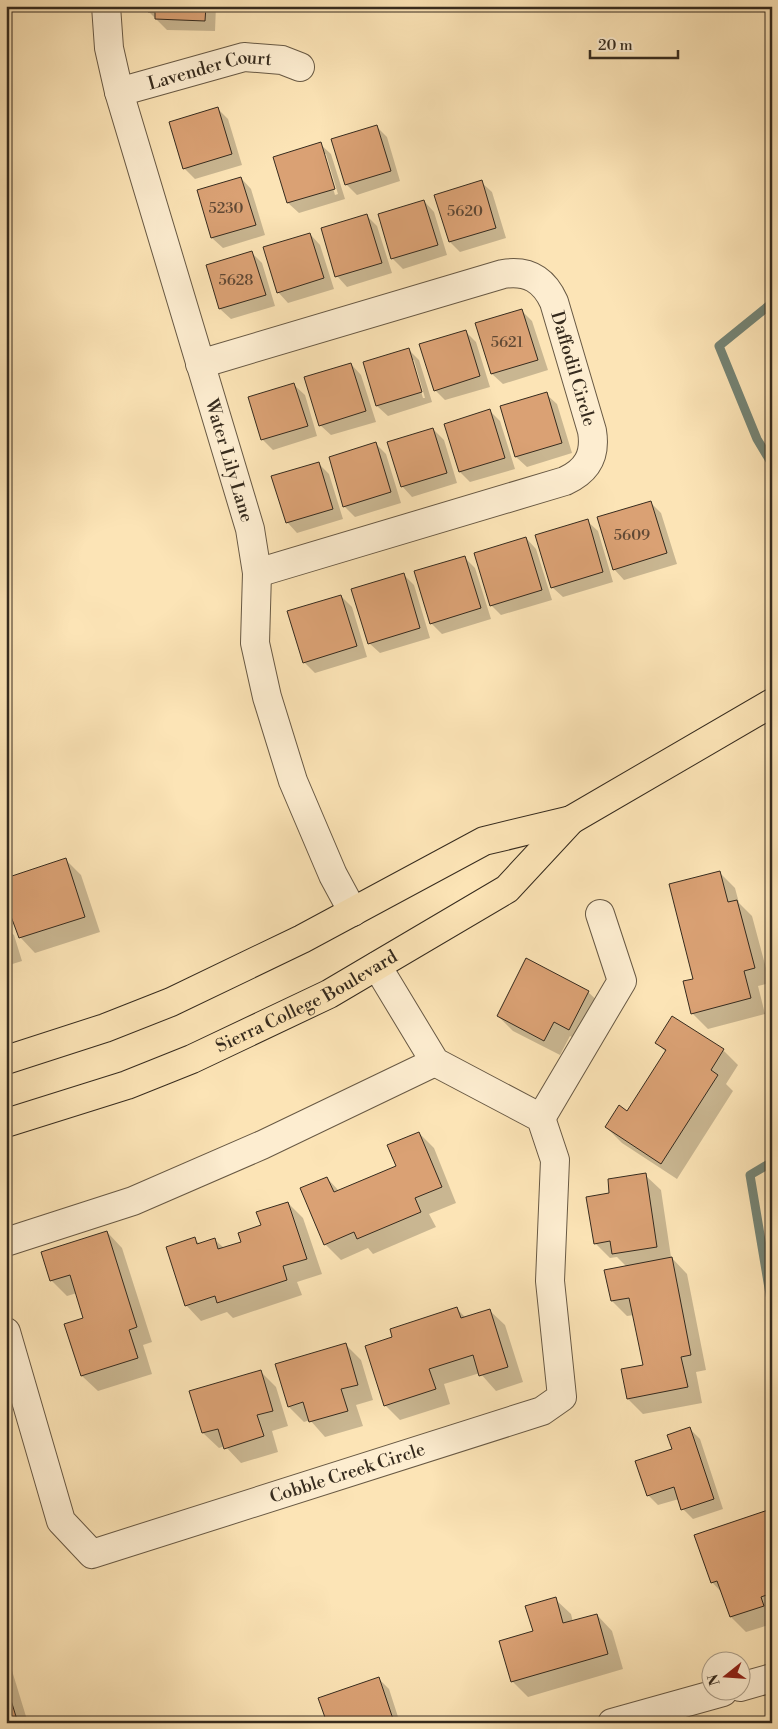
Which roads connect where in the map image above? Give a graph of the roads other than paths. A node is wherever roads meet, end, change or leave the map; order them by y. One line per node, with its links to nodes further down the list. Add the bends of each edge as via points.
1 (106, 6): 3 (street, Water Lily Lane, via 109,48)
2 (300, 67): 3 (street, Lavender Court, via 282,60 244,57)
3 (119, 92): 4 (street, Water Lily Lane)
4 (200, 364): 5 (street, Water Lily Lane, via 250,528); 5 (street, Daffodil Circle, via 503,274 524,274 543,283 554,302 592,431 594,441 589,462 583,470 565,481)
5 (257, 573): 8 (street, Water Lily Lane, via 255,643 267,697 293,781)
6 (772, 703): 7 (main road, Sierra College Boulevard)
7 (571, 820): 8 (main road, Sierra College Boulevard, via 484,841); 10 (main road, Sierra College Boulevard, via 507,890)
8 (353, 912): 11 (main road, Sierra College Boulevard, via 171,1002 105,1028)
9 (600, 914): 13 (street, via 622,981)
10 (377, 966): 12 (street); 14 (main road, Sierra College Boulevard, via 329,994 192,1058 127,1085)
11 (6, 1060)
12 (435, 1062): 13 (street); 15 (street, via 262,1145 133,1202)
13 (541, 1118): 16 (street, Cobble Creek Circle, via 555,1160 550,1281 562,1397 542,1411 92,1554 61,1521)
14 (6, 1123)
15 (6, 1242)
16 (6, 1332)
17 (772, 1678): 18 (street)
18 (750, 1684)
19 (700, 1698): 20 (street)
20 (612, 1723)

